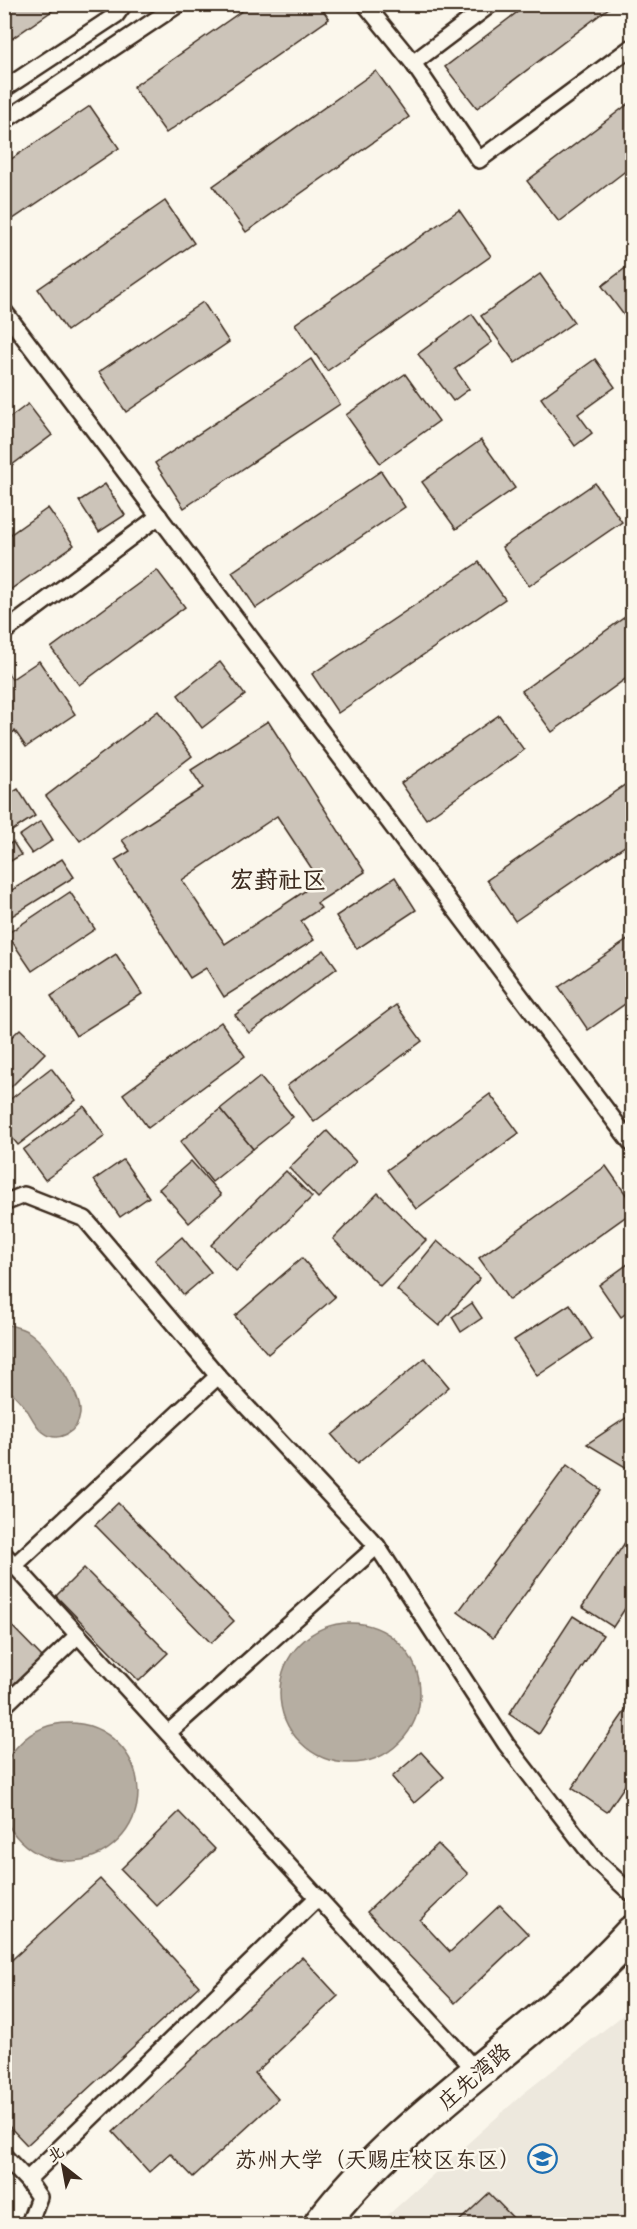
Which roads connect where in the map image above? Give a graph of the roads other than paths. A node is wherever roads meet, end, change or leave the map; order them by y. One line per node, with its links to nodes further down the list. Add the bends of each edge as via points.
1 (124, 4): 7 (lane, via 116,15)
2 (179, 4): 8 (lane)
3 (365, 4): 6 (lane)
4 (491, 4): 6 (lane)
5 (633, 47): 6 (lane, via 479,160)
6 (413, 63)
7 (4, 89)
8 (4, 121)
9 (4, 310): 10 (lane)
10 (159, 516): 11 (lane); 12 (lane)
11 (4, 632)
12 (633, 1144)
13 (4, 1203): 14 (lane, via 24,1195 85,1219)
14 (218, 1376): 15 (lane); 17 (lane)
15 (377, 1546): 20 (lane); 21 (lane, via 506,1744 596,1862)
16 (4, 1554): 17 (lane)
17 (15, 1565): 18 (lane)
18 (78, 1635): 19 (lane); 20 (lane)
19 (4, 1706)
20 (168, 1733): 22 (lane)
21 (633, 1894)
22 (318, 1897): 24 (lane); 26 (lane)
23 (633, 1933): 24 (street, 庄先湾路, via 585,1982)
24 (477, 2072): 28 (street, 庄先湾路, via 383,2156)
25 (4, 2157): 26 (lane)
26 (27, 2180): 27 (lane, via 39,2197)
27 (29, 2224)
28 (321, 2224)

